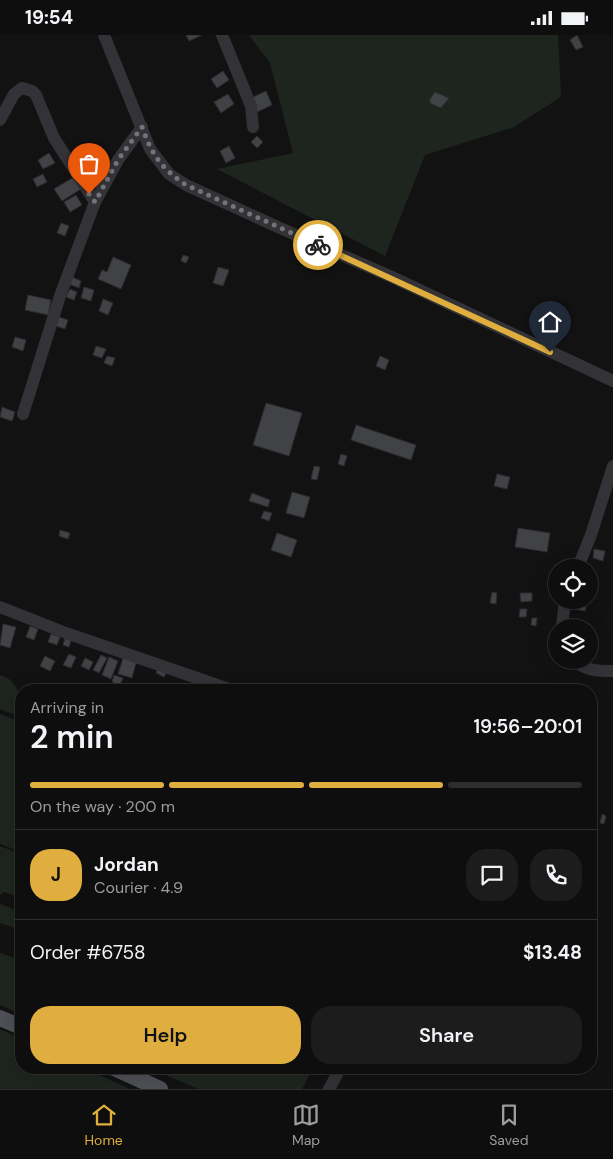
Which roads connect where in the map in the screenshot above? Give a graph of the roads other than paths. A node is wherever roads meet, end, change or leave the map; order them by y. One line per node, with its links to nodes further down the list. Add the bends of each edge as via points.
1 (104, 35): 4 (street)
2 (222, 35): 5 (street, via 251,107)
3 (0, 120): 6 (street, via 17,91 22,88 32,91 54,138)
4 (142, 127): 6 (street, via 118,160); 7 (street, via 159,162 169,174 186,185)
5 (253, 127)
6 (95, 202): 8 (street, via 60,296)
7 (613, 381)
8 (23, 414)
9 (613, 466): 10 (street)
10 (581, 559)
11 (0, 607): 14 (street)
12 (590, 669): 13 (street)
13 (613, 671)
14 (215, 684)
15 (0, 1018): 16 (main road)
16 (15, 1024)
17 (127, 1074): 19 (main road)
18 (337, 1074): 20 (street)
19 (160, 1089)
20 (329, 1089)

